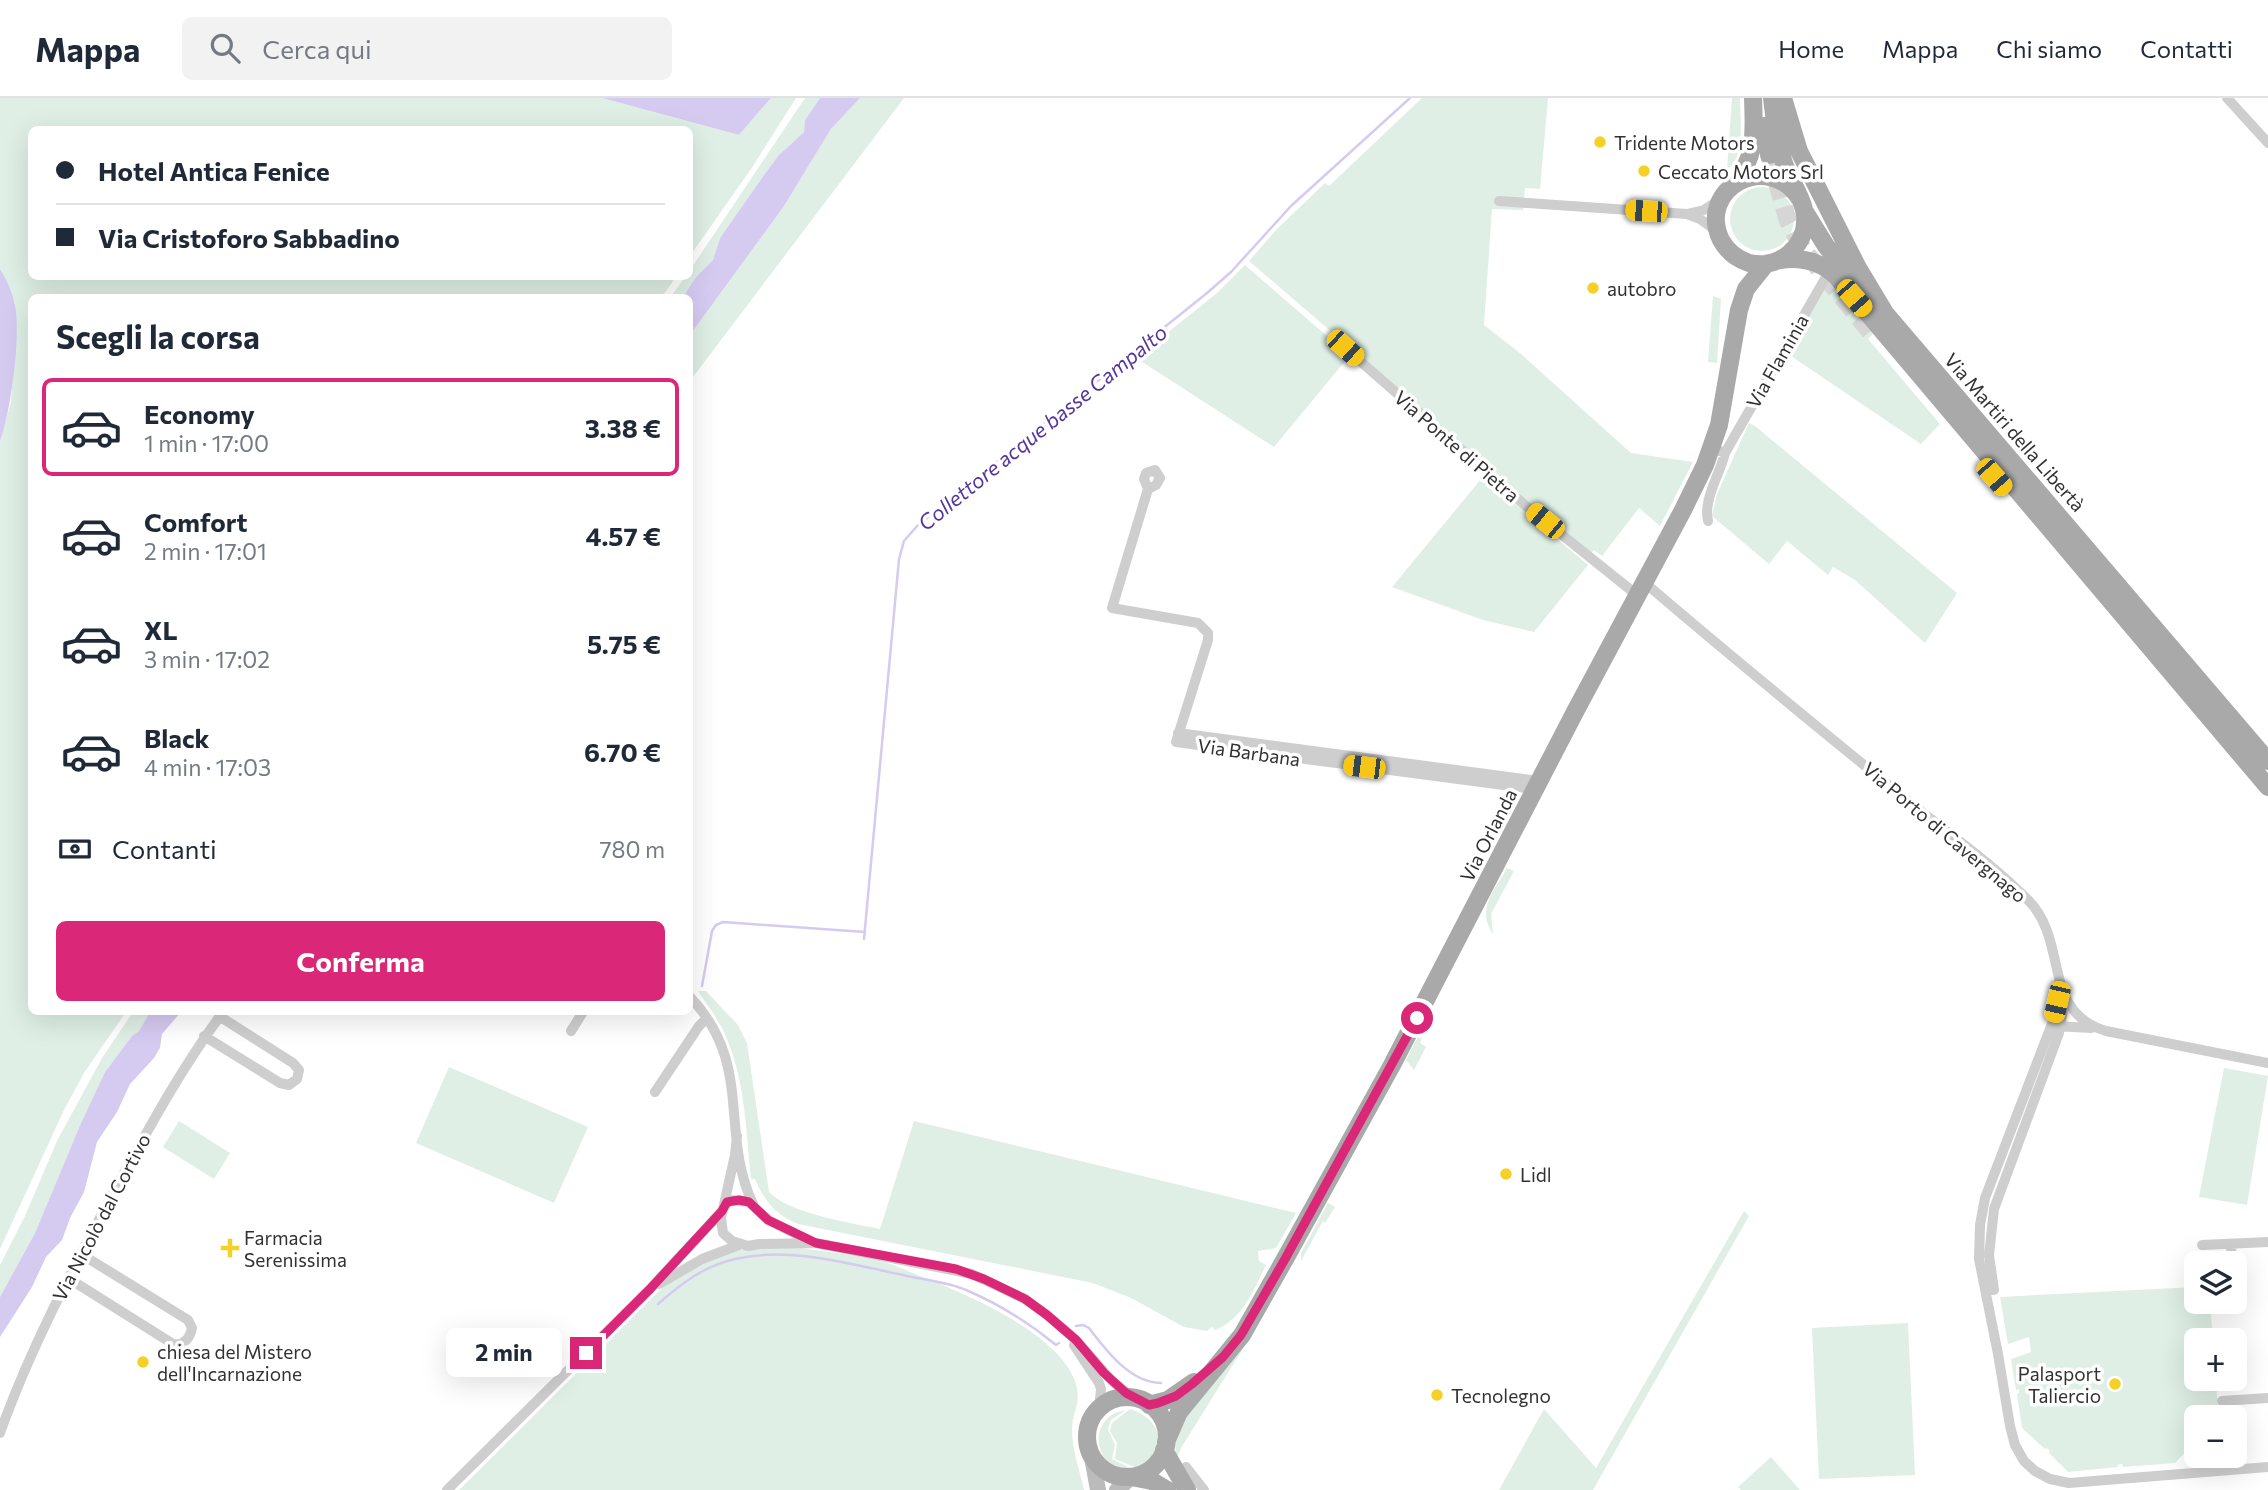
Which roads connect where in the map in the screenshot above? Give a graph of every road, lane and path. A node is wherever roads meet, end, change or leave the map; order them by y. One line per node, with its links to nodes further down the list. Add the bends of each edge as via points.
1 (1753, 98): 8 (main road, via 1753,149 1745,171)
2 (1762, 98): 7 (main road)
3 (1772, 98): 10 (main road, via 1778,141)
4 (1783, 98): 17 (main road, Via Martiri della Libertà, via 1799,151)
5 (2227, 98): 6 (street)
6 (2268, 143)
7 (1769, 155)
8 (1727, 192): 10 (main road, via 1751,176 1773,177 1792,187); 11 (street, via 1704,210); 12 (main road, via 1717,211)
9 (1499, 201): 11 (street)
10 (1802, 205): 14 (main road, via 1805,226 1800,240); 17 (main road, via 1826,246)
11 (1687, 214): 12 (street)
12 (1718, 232): 13 (main road)
13 (1734, 255): 14 (main road, via 1752,263); 16 (main road, Via Orlanda, via 1739,269)
14 (1773, 262): 15 (main road, via 1807,260); 16 (main road, Via Orlanda, via 1746,289)
15 (1830, 270): 20 (street, Via Flaminia, via 1746,415); 24 (main road, Via Martiri della Libertà)
16 (1739, 310): 20 (main road, Via Orlanda)
17 (1885, 313): 25 (main road, Via Martiri della Libertà)
18 (1872, 334): 24 (main road, Via Martiri della Libertà, via 2047,539)
19 (1345, 348): 23 (street, Via Ponte di Pietra, via 1526,506)
20 (1718, 450): 22 (street, Via Flaminia, via 1722,468 1707,505); 23 (main road, Via Orlanda)
21 (1148, 489): 29 (street, Via Barbana, via 1112,608 1198,623 1208,633 1178,733)
22 (1708, 521)
23 (1641, 589): 29 (main road, Via Orlanda); 31 (street, Via Porto di Cavergnago, via 2024,896 2046,926)
24 (2124, 617): 25 (main road, Via Martiri della Libertà)
25 (2187, 678): 26 (main road, via 2234,706); 27 (main road, Via Martiri della Libertà); 28 (main road); 30 (main road, Via Martiri della Libertà)
26 (2268, 746)
27 (2268, 761)
28 (2268, 776)
29 (1537, 785): 61 (main road, Via Orlanda, via 1392,1065 1270,1286)
30 (2268, 787)
31 (2059, 981): 32 (street, Via Porto di Cavergnago); 41 (street)
32 (2065, 998): 38 (street); 39 (street, Via Porto di Cavergnago, via 2078,1017)
33 (693, 1001): 37 (street)
34 (220, 1015): 42 (street, Via Nicolò dal Cortivo)
35 (222, 1015): 42 (street, via 297,1066 297,1079 289,1085 280,1083)
36 (581, 1015): 40 (street)
37 (707, 1018): 44 (street); 45 (street, via 727,1063)
38 (2061, 1026): 39 (street); 41 (street); 59 (street, via 1994,1209 1989,1255 1994,1290)
39 (2097, 1028): 43 (street, Via Porto di Cavergnago)
40 (571, 1031)
41 (2048, 1033): 59 (street, via 1981,1213 1979,1259)
42 (204, 1037): 56 (street, Via Nicolò dal Cortivo, via 171,1087)
43 (2268, 1063)
44 (655, 1092)
45 (737, 1136): 46 (street); 47 (street)
46 (752, 1204): 47 (street, via 734,1200); 48 (street)
47 (723, 1209): 53 (street, via 723,1233); 58 (street)
48 (768, 1220): 50 (street); 51 (street, via 768,1235)
49 (2268, 1242): 52 (street)
50 (816, 1243): 51 (street); 60 (street, via 972,1274 1025,1299)
51 (758, 1244): 53 (street)
52 (2231, 1244): 54 (street); 55 (street)
53 (739, 1245): 58 (street, via 702,1259)
54 (2202, 1245)
55 (2231, 1251)
56 (81, 1254): 57 (street, Via Nicolò dal Cortivo); 57 (street, via 188,1321 192,1328 189,1337 173,1344)
57 (68, 1278): 66 (street, Via Nicolò dal Cortivo, via 32,1351)
58 (650, 1289): 72 (street)
59 (1985, 1290): 70 (street, via 2012,1436 2024,1461 2042,1475 2081,1483)
60 (1065, 1331): 63 (street, via 1113,1382); 65 (street, via 1099,1383)
61 (1223, 1357): 63 (main road, Via Orlanda, via 1176,1396); 67 (main road, Via Orlanda, via 1179,1412)
62 (2268, 1398): 64 (street)
63 (1142, 1401): 65 (main road, via 1119,1398); 67 (main road, via 1163,1420)
64 (2222, 1401)
65 (1099, 1409): 68 (main road, via 1087,1436)
66 (0, 1433)
67 (1165, 1446): 71 (main road, via 1152,1468); 76 (main road)
68 (1092, 1457): 71 (main road, via 1109,1473); 73 (main road)
69 (1186, 1467): 77 (street)
70 (2268, 1467)
71 (1131, 1477): 74 (main road); 75 (main road)
72 (447, 1490)
73 (1098, 1490)
74 (1118, 1490)
75 (1167, 1490)
76 (1187, 1490)
77 (1204, 1490)

